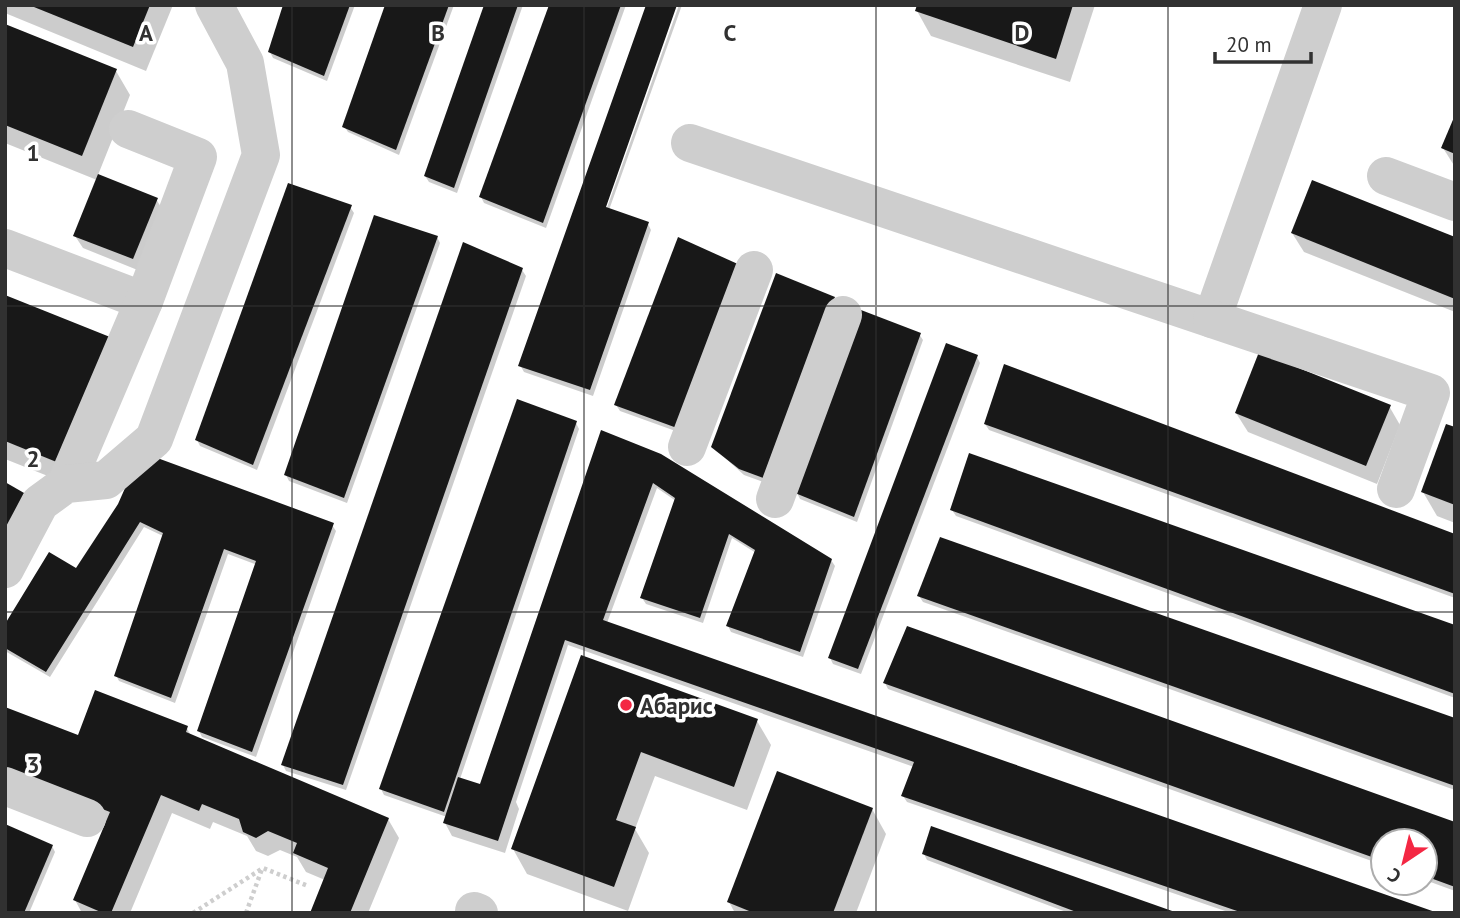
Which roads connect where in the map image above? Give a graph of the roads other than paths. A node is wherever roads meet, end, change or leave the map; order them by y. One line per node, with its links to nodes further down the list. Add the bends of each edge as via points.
1 (214, 5): 13 (lane, via 245,63 261,155 154,439 106,480)
2 (1323, 5): 11 (lane)
3 (128, 128): 9 (lane, via 198,157)
4 (690, 143): 11 (lane)
5 (1386, 176): 6 (lane)
6 (1455, 202)
7 (5, 248): 9 (lane)
8 (754, 270): 12 (lane)
9 (144, 301): 13 (lane)
10 (843, 315): 15 (lane)
11 (1212, 319): 14 (lane, via 1431,393)
12 (687, 447)
13 (66, 484): 16 (lane, via 40,503)
14 (1396, 489)
15 (775, 499)
16 (5, 569)
17 (5, 786): 18 (lane)
18 (87, 818)

